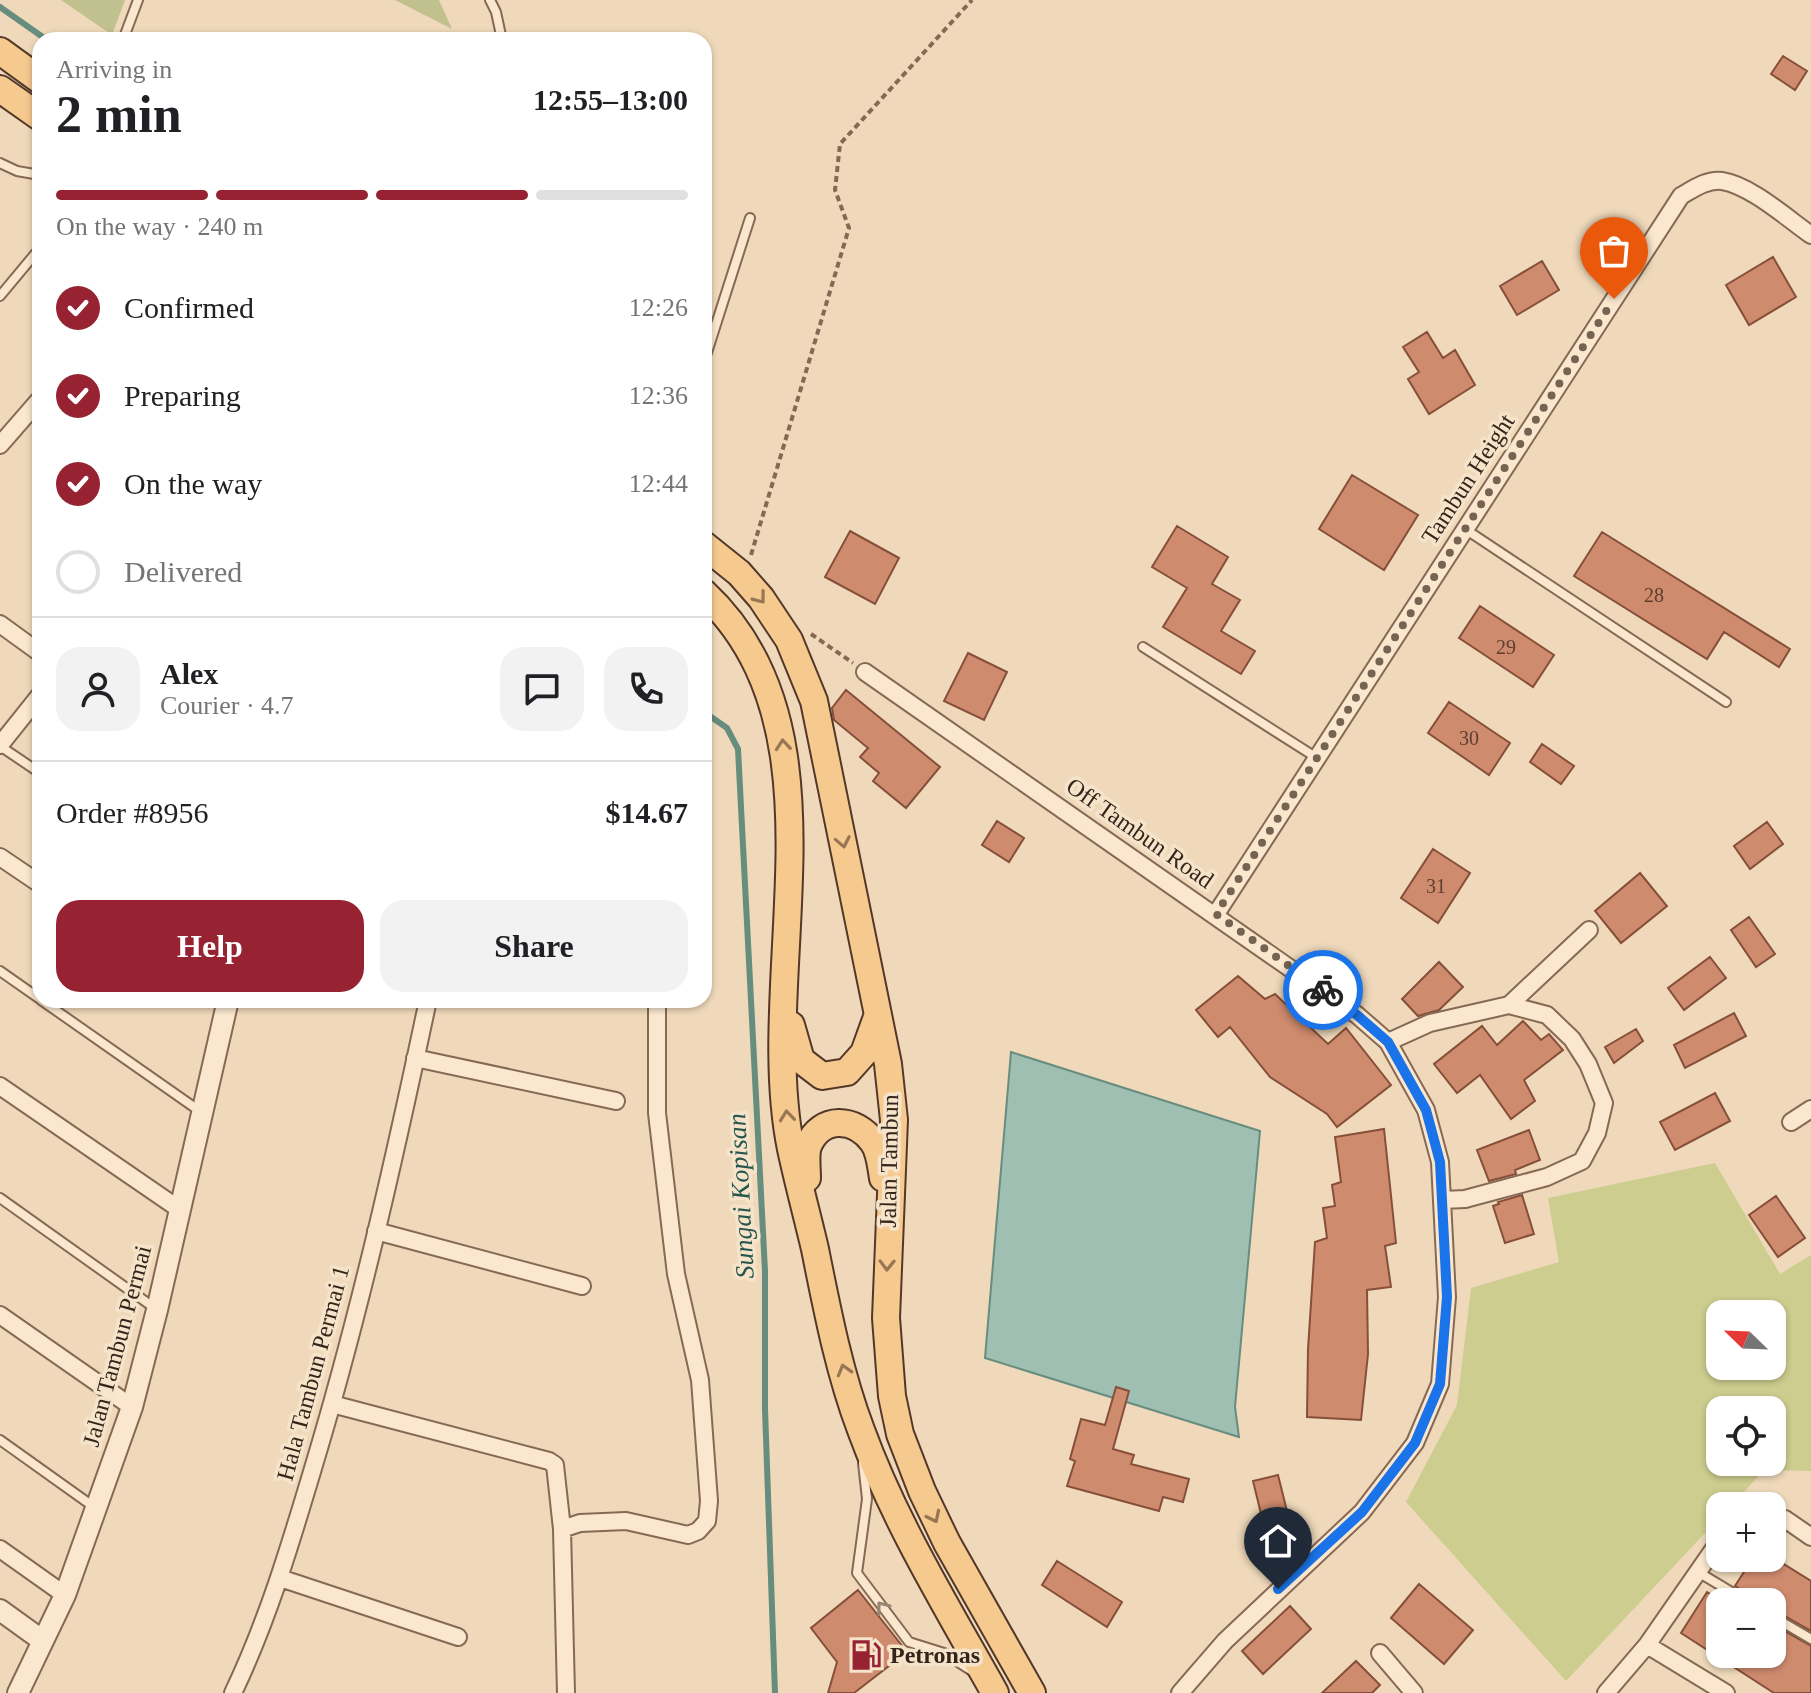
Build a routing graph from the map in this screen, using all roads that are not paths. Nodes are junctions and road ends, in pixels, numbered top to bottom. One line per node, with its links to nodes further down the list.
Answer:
1 (138, 0): 3 (lane)
2 (490, 0): 4 (lane)
3 (126, 32)
4 (500, 32)
5 (0, 51): 6 (main road)
6 (32, 74)
7 (0, 89): 8 (main road)
8 (32, 111)
9 (0, 163): 10 (lane)
10 (32, 174)
11 (750, 218): 15 (lane)
12 (1811, 235): 18 (street, Tambun Height)
13 (32, 258): 14 (lane)
14 (0, 296)
15 (712, 337)
16 (32, 414): 17 (street)
17 (0, 445)
18 (1464, 528): 25 (lane); 28 (street, Tambun Height)
19 (712, 551): 42 (main road, Jalan Tambun, one-way to 42)
20 (712, 602): 36 (main road, one-way to 20)
21 (0, 624): 22 (street)
22 (32, 647)
23 (1143, 647): 28 (lane)
24 (865, 672): 32 (street, Off Tambun Road)
25 (1726, 702)
26 (32, 705): 27 (street)
27 (0, 745): 29 (lane)
28 (1317, 758): 32 (street, Tambun Height)
29 (32, 767)
30 (0, 857): 31 (street)
31 (32, 879)
32 (1216, 914): 43 (street, Off Tambun Road)
33 (1589, 930): 37 (street)
34 (0, 971): 35 (lane)
35 (32, 994)
36 (784, 1003): 42 (main road); 54 (main road, one-way to 36)
37 (1509, 1005): 43 (street); 51 (street)
38 (52, 1008): 48 (lane)
39 (226, 1008): 48 (street, Jalan Tambun Permai)
40 (426, 1008): 44 (street, Hala Tambun Permai 1)
41 (657, 1008): 65 (street)
42 (877, 1017): 52 (main road, Jalan Tambun)
43 (1388, 1042): 51 (street, Off Tambun Road)
44 (415, 1058): 46 (street); 55 (street, Hala Tambun Permai 1)
45 (0, 1086): 53 (street)
46 (616, 1101)
47 (1811, 1109): 49 (street)
48 (202, 1113): 53 (street, Jalan Tambun Permai)
49 (1791, 1122)
50 (0, 1198): 57 (lane)
51 (1442, 1200): 85 (street, Off Tambun Road)
52 (889, 1204): 54 (main road); 84 (main road, Jalan Tambun, one-way to 84)
53 (179, 1209): 57 (street, Jalan Tambun Permai)
54 (809, 1221): 61 (main road, one-way to 54)
55 (376, 1231): 56 (street); 59 (street, Hala Tambun Permai 1)
56 (582, 1286)
57 (157, 1310): 60 (street, Jalan Tambun Permai)
58 (0, 1315): 60 (street)
59 (332, 1404): 65 (street); 70 (street, Hala Tambun Permai 1)
60 (132, 1407): 63 (street, Jalan Tambun Permai)
61 (860, 1428): 80 (main road); 80 (lane, one-way to 61)
62 (0, 1440): 63 (lane)
63 (97, 1510): 72 (street, Jalan Tambun Permai)
64 (1786, 1520): 66 (street)
65 (562, 1529): 83 (street)
66 (1811, 1537)
67 (0, 1549): 72 (street)
68 (1706, 1560): 69 (street)
69 (1698, 1572): 71 (lane); 78 (street)
70 (280, 1578): 75 (street); 82 (street, Hala Tambun Permai 1)
71 (1725, 1588)
72 (65, 1595): 77 (street, Jalan Tambun Permai)
73 (0, 1610): 77 (street)
74 (1786, 1624): 76 (lane)
75 (458, 1637)
76 (1811, 1639)
77 (43, 1641): 81 (street, Jalan Tambun Permai)
78 (1647, 1645): 87 (street); 88 (street)
79 (1380, 1653): 86 (street)
80 (992, 1687)
81 (18, 1693)
82 (233, 1693)
83 (566, 1693)
84 (1032, 1693)
85 (1180, 1693)
86 (1414, 1693)
87 (1606, 1693)
88 (1726, 1693)

